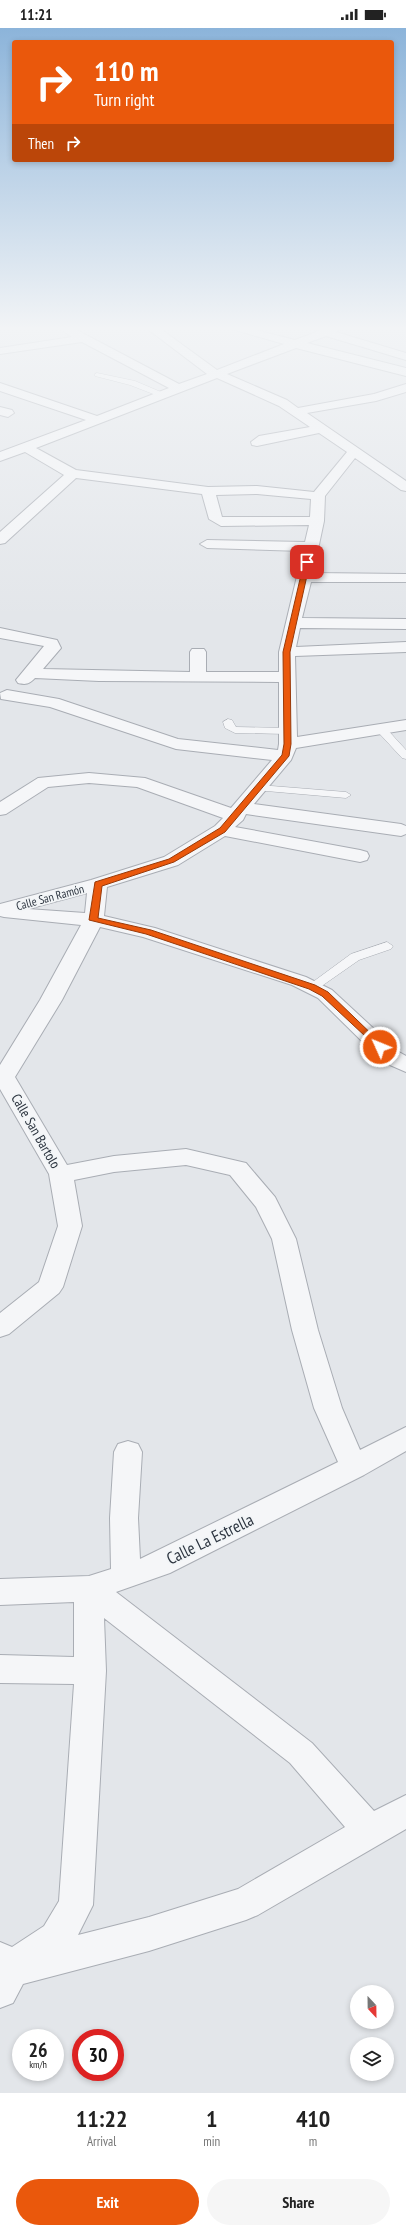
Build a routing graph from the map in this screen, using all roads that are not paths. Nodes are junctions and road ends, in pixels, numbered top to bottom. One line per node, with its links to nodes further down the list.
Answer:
1 (89, 423): 5 (street)
2 (311, 423): 3 (street)
3 (320, 429): 4 (street); 6 (street)
4 (256, 442)
5 (25, 447): 7 (street); 8 (street)
6 (353, 453): 9 (street); 11 (street)
7 (0, 457)
8 (73, 474): 10 (street); 13 (street)
9 (406, 487)
10 (208, 491): 11 (street); 12 (street)
11 (318, 496): 12 (street)
12 (317, 521): 15 (street)
13 (0, 540)
14 (207, 544): 15 (street)
15 (311, 547): 16 (street)
16 (303, 577): 17 (street); 18 (street)
17 (406, 578)
18 (293, 623): 19 (street); 23 (street)
19 (406, 624)
20 (0, 633): 24 (street)
21 (406, 648): 23 (street)
22 (198, 652): 25 (street)
23 (287, 652): 26 (street)
24 (32, 673): 25 (street); 27 (street)
25 (198, 676): 26 (street)
26 (287, 676): 31 (street)
27 (4, 697): 31 (street)
28 (228, 722): 31 (lane)
29 (406, 725): 30 (street)
30 (381, 729): 31 (street); 32 (lane)
31 (287, 744): 33 (street, Calle San Ramón)
32 (406, 756)
33 (259, 788): 34 (lane); 36 (street, Calle San Ramón)
34 (346, 795)
35 (0, 810): 36 (street)
36 (239, 812): 37 (street, Calle San Ramón); 38 (street)
37 (222, 830): 39 (street); 40 (street, Calle San Ramón)
38 (401, 830)
39 (360, 856)
40 (98, 884): 41 (street, Calle San Ramón); 42 (street)
41 (0, 911): 42 (street)
42 (94, 920): 44 (street); 46 (street)
43 (386, 946): 44 (lane)
44 (312, 987): 45 (street)
45 (406, 1065)
46 (2, 1079): 47 (street, Calle San Bartolo)
47 (61, 1174): 48 (street, Calle San Bartolo); 51 (street)
48 (0, 1327)
49 (406, 1438): 51 (street, Calle La Estrella)
50 (128, 1452): 52 (street)
51 (354, 1467): 52 (street, Calle La Estrella)
52 (126, 1576): 53 (street, Calle La Estrella)
53 (89, 1589): 54 (street, Calle La Estrella); 56 (street); 58 (street)
54 (0, 1592)
55 (0, 1669): 56 (street)
56 (90, 1671): 59 (street)
57 (406, 1811): 58 (street)
58 (370, 1831): 59 (street)
59 (4, 1973)

